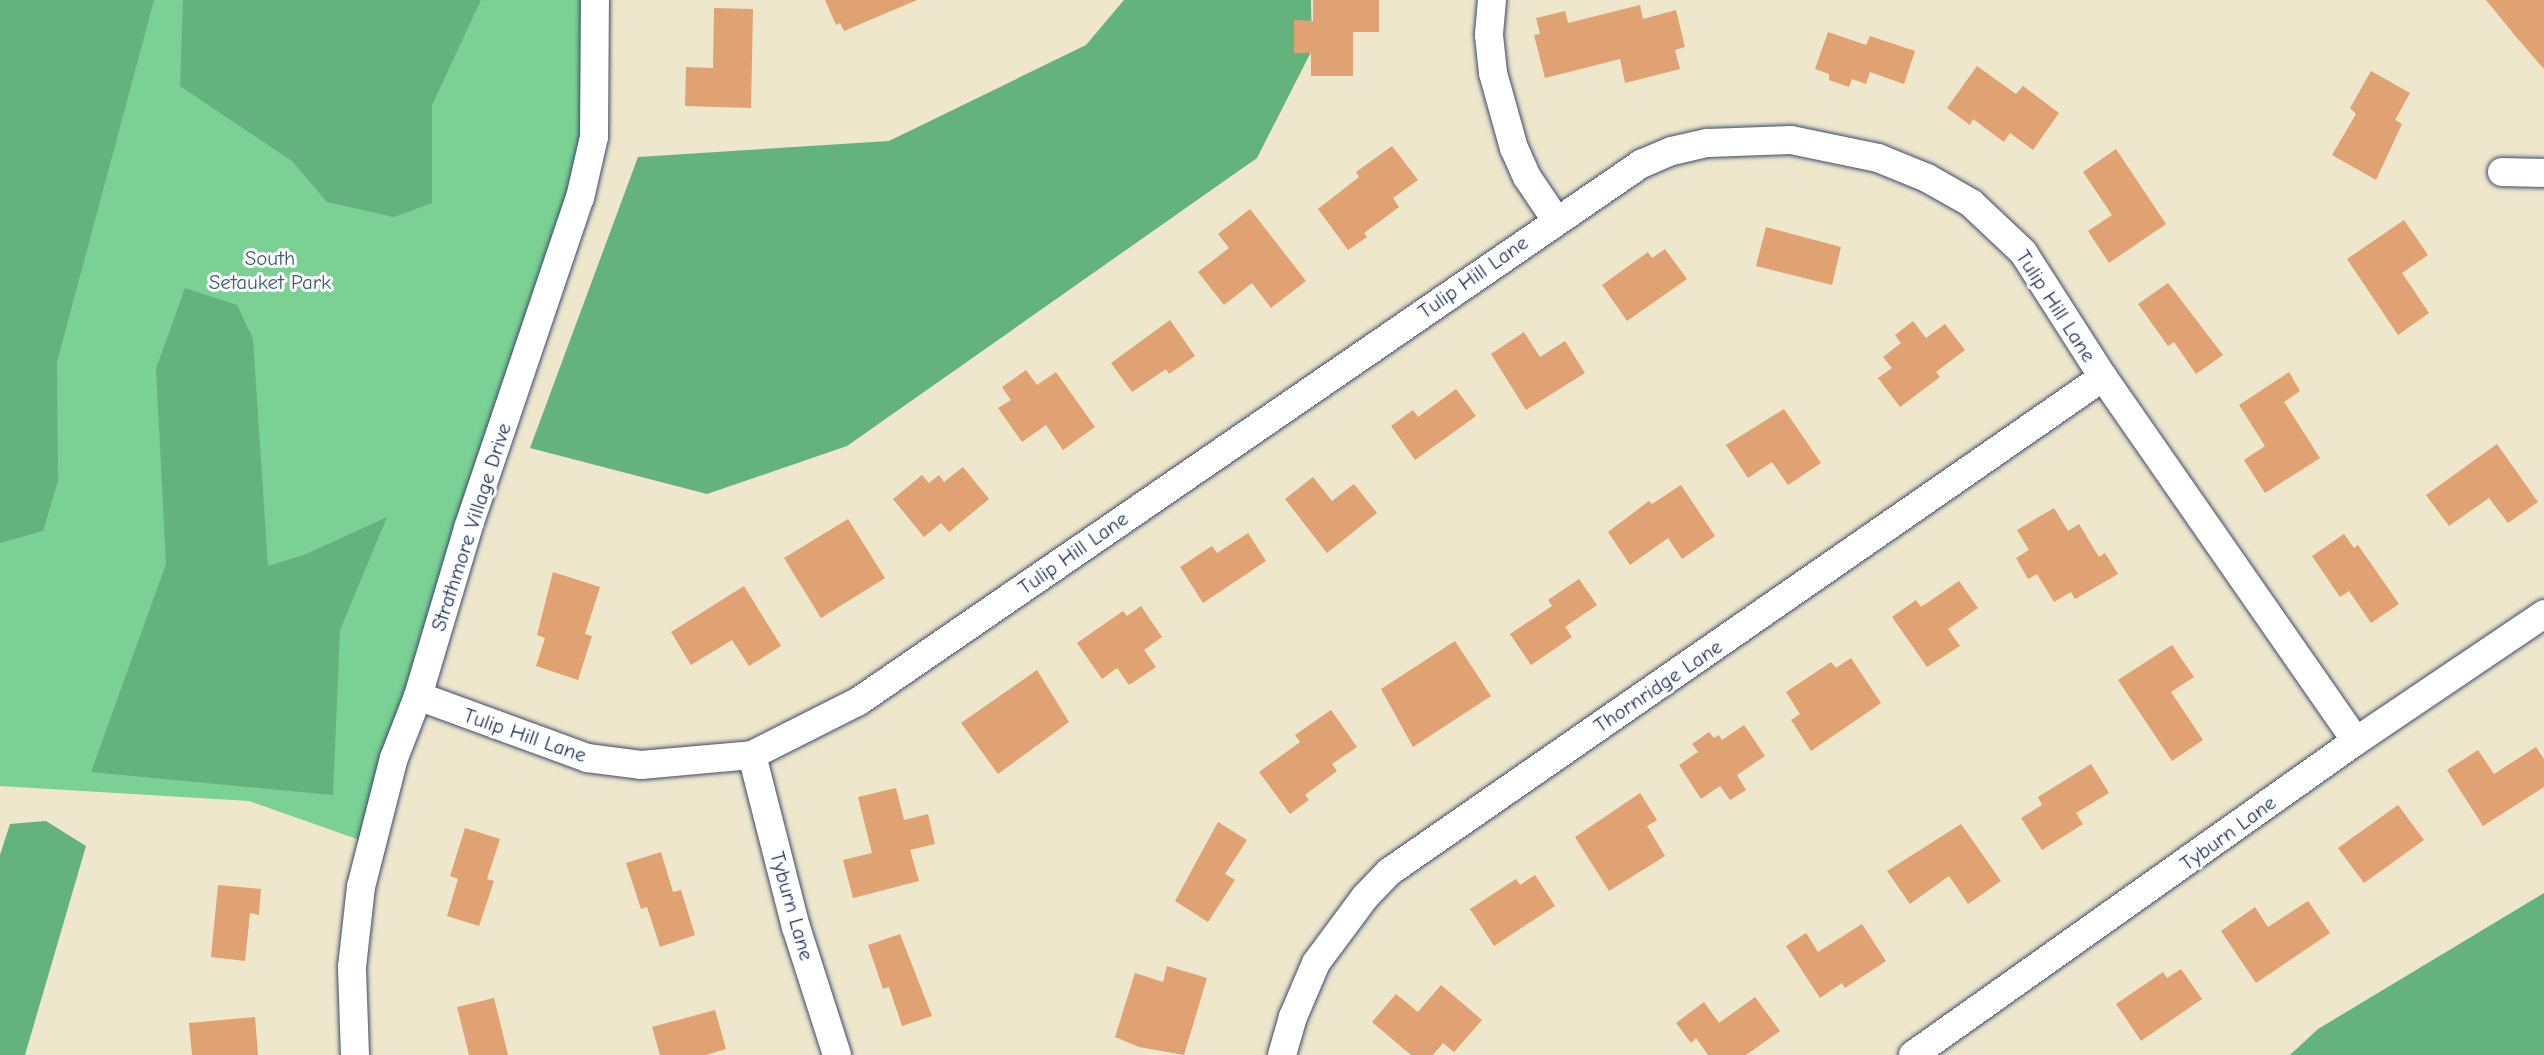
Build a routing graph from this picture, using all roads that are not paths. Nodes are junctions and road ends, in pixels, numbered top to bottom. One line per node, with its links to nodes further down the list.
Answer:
1 (595, 0): 8 (street, Strathmore Village Drive)
2 (1492, 0): 5 (street)
3 (2502, 172): 4 (street)
4 (2544, 173)
5 (1556, 220): 6 (street, Tulip Hill Lane); 10 (street, Tulip Hill Lane)
6 (2103, 377): 9 (street, Tulip Hill Lane); 13 (street, Thornridge Lane)
7 (2544, 614): 9 (street, Tyburn Lane)
8 (418, 696): 10 (street, Tulip Hill Lane); 11 (street, Strathmore Village Drive)
9 (2356, 741): 14 (street, Tyburn Lane)
10 (752, 755): 12 (street, Tyburn Lane)
11 (355, 1055)
12 (837, 1055)
13 (1282, 1055)
14 (1913, 1055)

